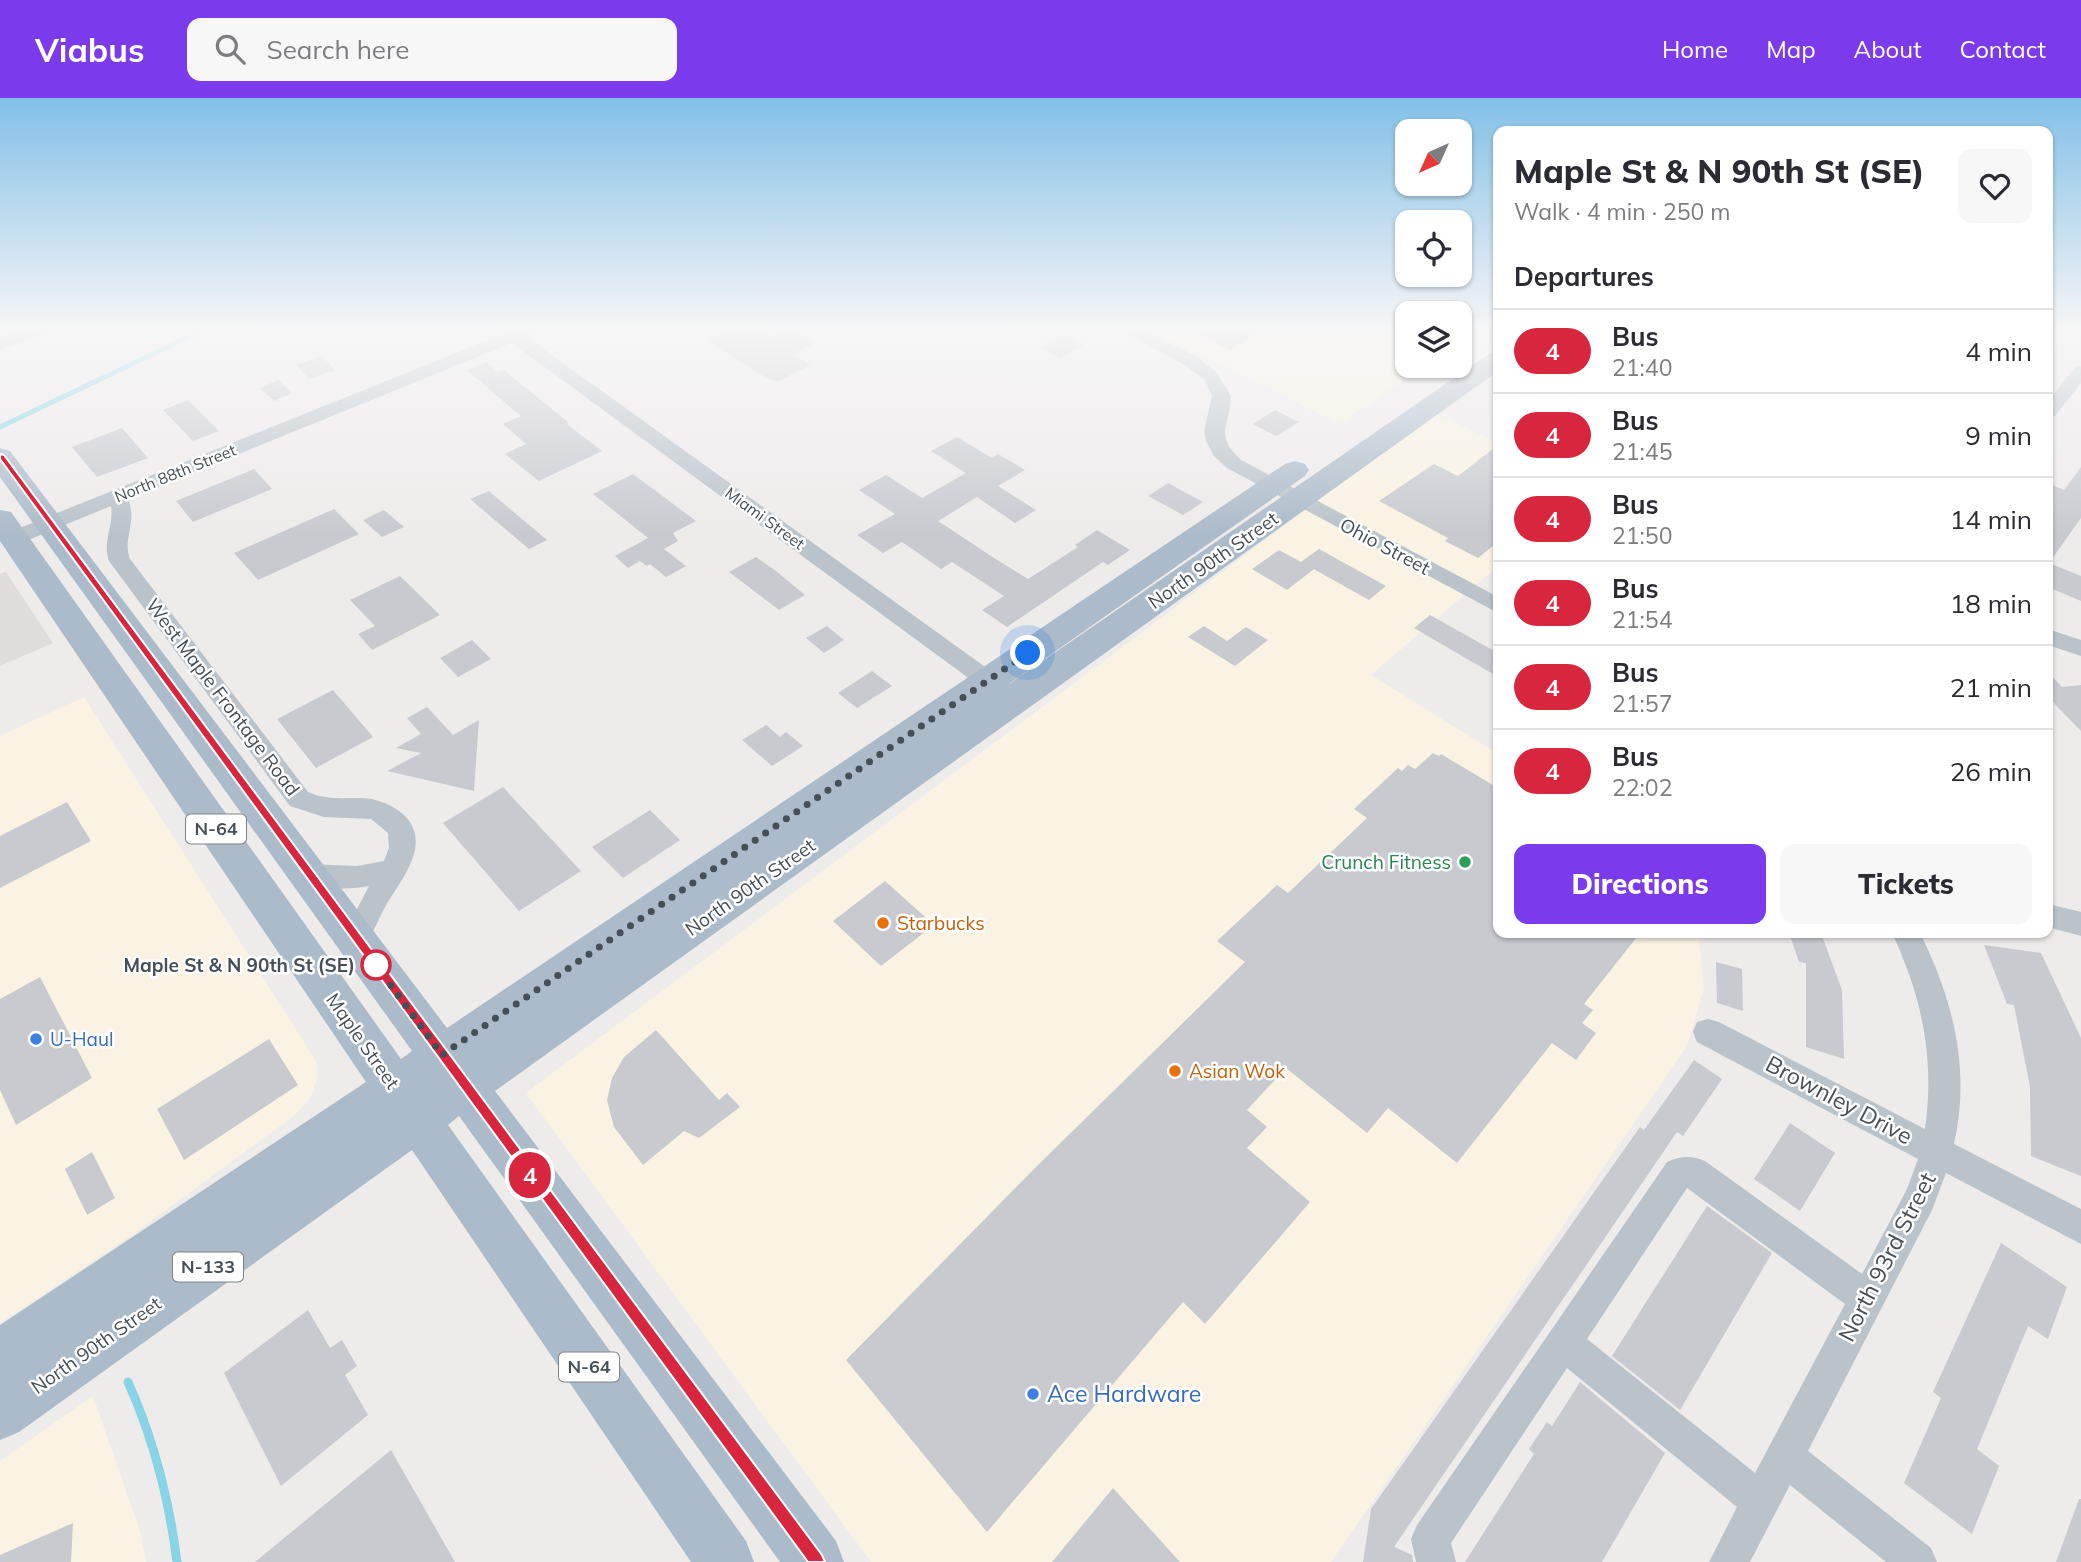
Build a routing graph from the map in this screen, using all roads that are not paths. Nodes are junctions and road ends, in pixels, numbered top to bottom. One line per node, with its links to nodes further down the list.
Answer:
1 (363, 397): 8 (street, North 88th Street)
2 (608, 397): 14 (street, Miami Street)
3 (1221, 397): 7 (street)
4 (1408, 397): 7 (main road, North 90th Street / N-133)
5 (1423, 397): 7 (main road, North 90th Street / N-133)
6 (0, 457): 9 (main road, N-64)
7 (1286, 493): 11 (street, Ohio Street); 14 (main road, North 90th Street / N-133)
8 (117, 497): 9 (street, North 88th Street); 15 (street, West Maple Frontage Road)
9 (51, 523): 10 (street, North 88th Street); 16 (main road, N-64)
10 (7, 528): 23 (main road, Maple Street / N-64)
11 (1493, 603)
12 (2053, 639): 13 (street)
13 (2081, 648)
14 (1002, 691): 22 (main road, North 90th Street / N-133)
15 (394, 870): 16 (street); 19 (street, West Maple Frontage Road)
16 (308, 875): 19 (main road, N-64)
17 (2053, 917): 18 (street)
18 (2081, 924)
19 (356, 938): 22 (main road, N-64)
20 (1908, 938): 24 (street, North 93rd Street)
21 (1708, 1032): 24 (street, Brownley Drive)
22 (454, 1071): 23 (main road, North 90th Street / N-133); 33 (main road, N-64)
23 (406, 1103): 28 (main road, North 90th Street / N-133); 29 (main road, North 90th Street / N-133); 32 (main road, Maple Street / N-64)
24 (1938, 1152): 25 (street, Brownley Drive); 26 (street, North 93rd Street)
25 (2081, 1227)
26 (1867, 1299): 27 (street); 30 (street, North 93rd Street)
27 (1564, 1343): 31 (street); 34 (street)
28 (0, 1356)
29 (0, 1413)
30 (1784, 1456): 31 (street, North 93rd Street); 36 (street)
31 (1761, 1502): 35 (street, North 93rd Street)
32 (725, 1562)
33 (815, 1562)
34 (1436, 1562)
35 (1729, 1562)
36 (1917, 1562)

